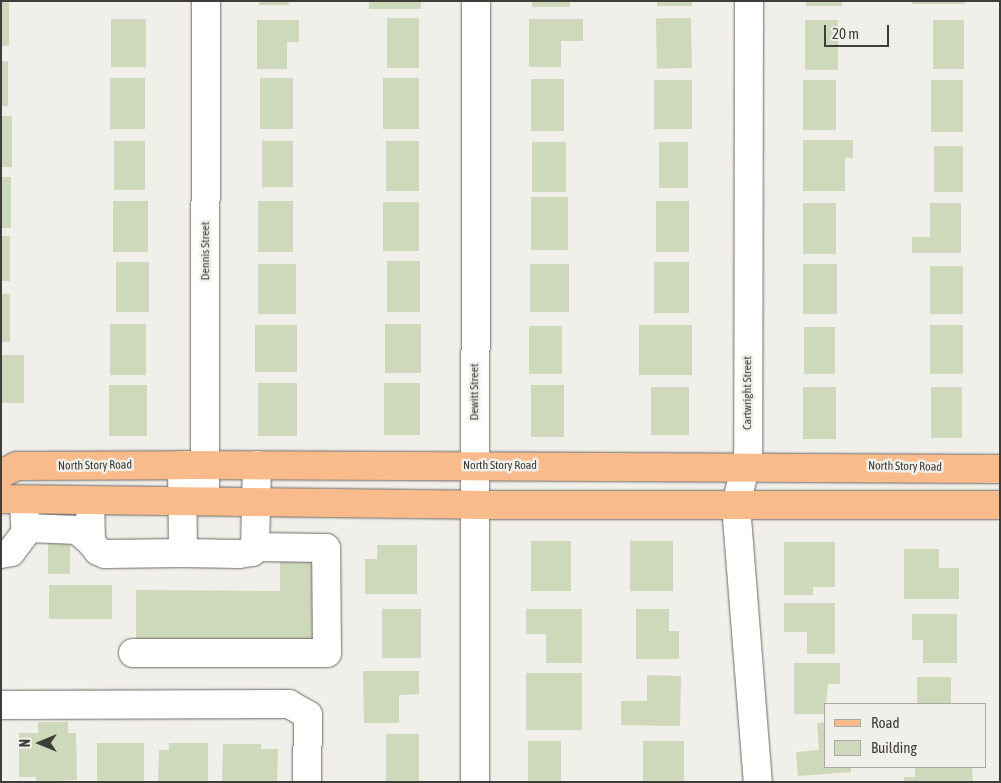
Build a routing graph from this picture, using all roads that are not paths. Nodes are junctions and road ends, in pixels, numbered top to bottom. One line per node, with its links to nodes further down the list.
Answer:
1 (206, 1): 4 (street, Dennis Street)
2 (476, 1): 6 (street, Dewitt Street)
3 (749, 1): 7 (street, Cartwright Street)
4 (194, 465): 5 (main road, North Story Road); 9 (main road, North Story Road); 11 (street, Dennis Street)
5 (257, 465): 6 (main road, North Story Road); 12 (street)
6 (475, 466): 7 (main road, North Story Road); 16 (street, Dewitt Street)
7 (747, 466): 8 (main road, North Story Road); 14 (street, Cartwright Street)
8 (1000, 468)
9 (1, 474)
10 (12, 500): 13 (main road); 17 (street)
11 (194, 500): 12 (main road); 13 (main road); 20 (street, Dennis Street)
12 (258, 500): 16 (main road); 19 (street)
13 (90, 501): 18 (street)
14 (736, 505): 15 (main road); 16 (main road); 26 (street, Cartwright Street)
15 (1000, 505)
16 (475, 506): 25 (street, Dewitt Street)
17 (29, 528): 18 (street); 21 (street)
18 (91, 542): 20 (street)
19 (255, 547): 20 (street); 22 (street)
20 (183, 553)
21 (1, 554)
22 (133, 653)
23 (1, 705): 24 (street)
24 (307, 782)
25 (474, 782)
26 (758, 782)

